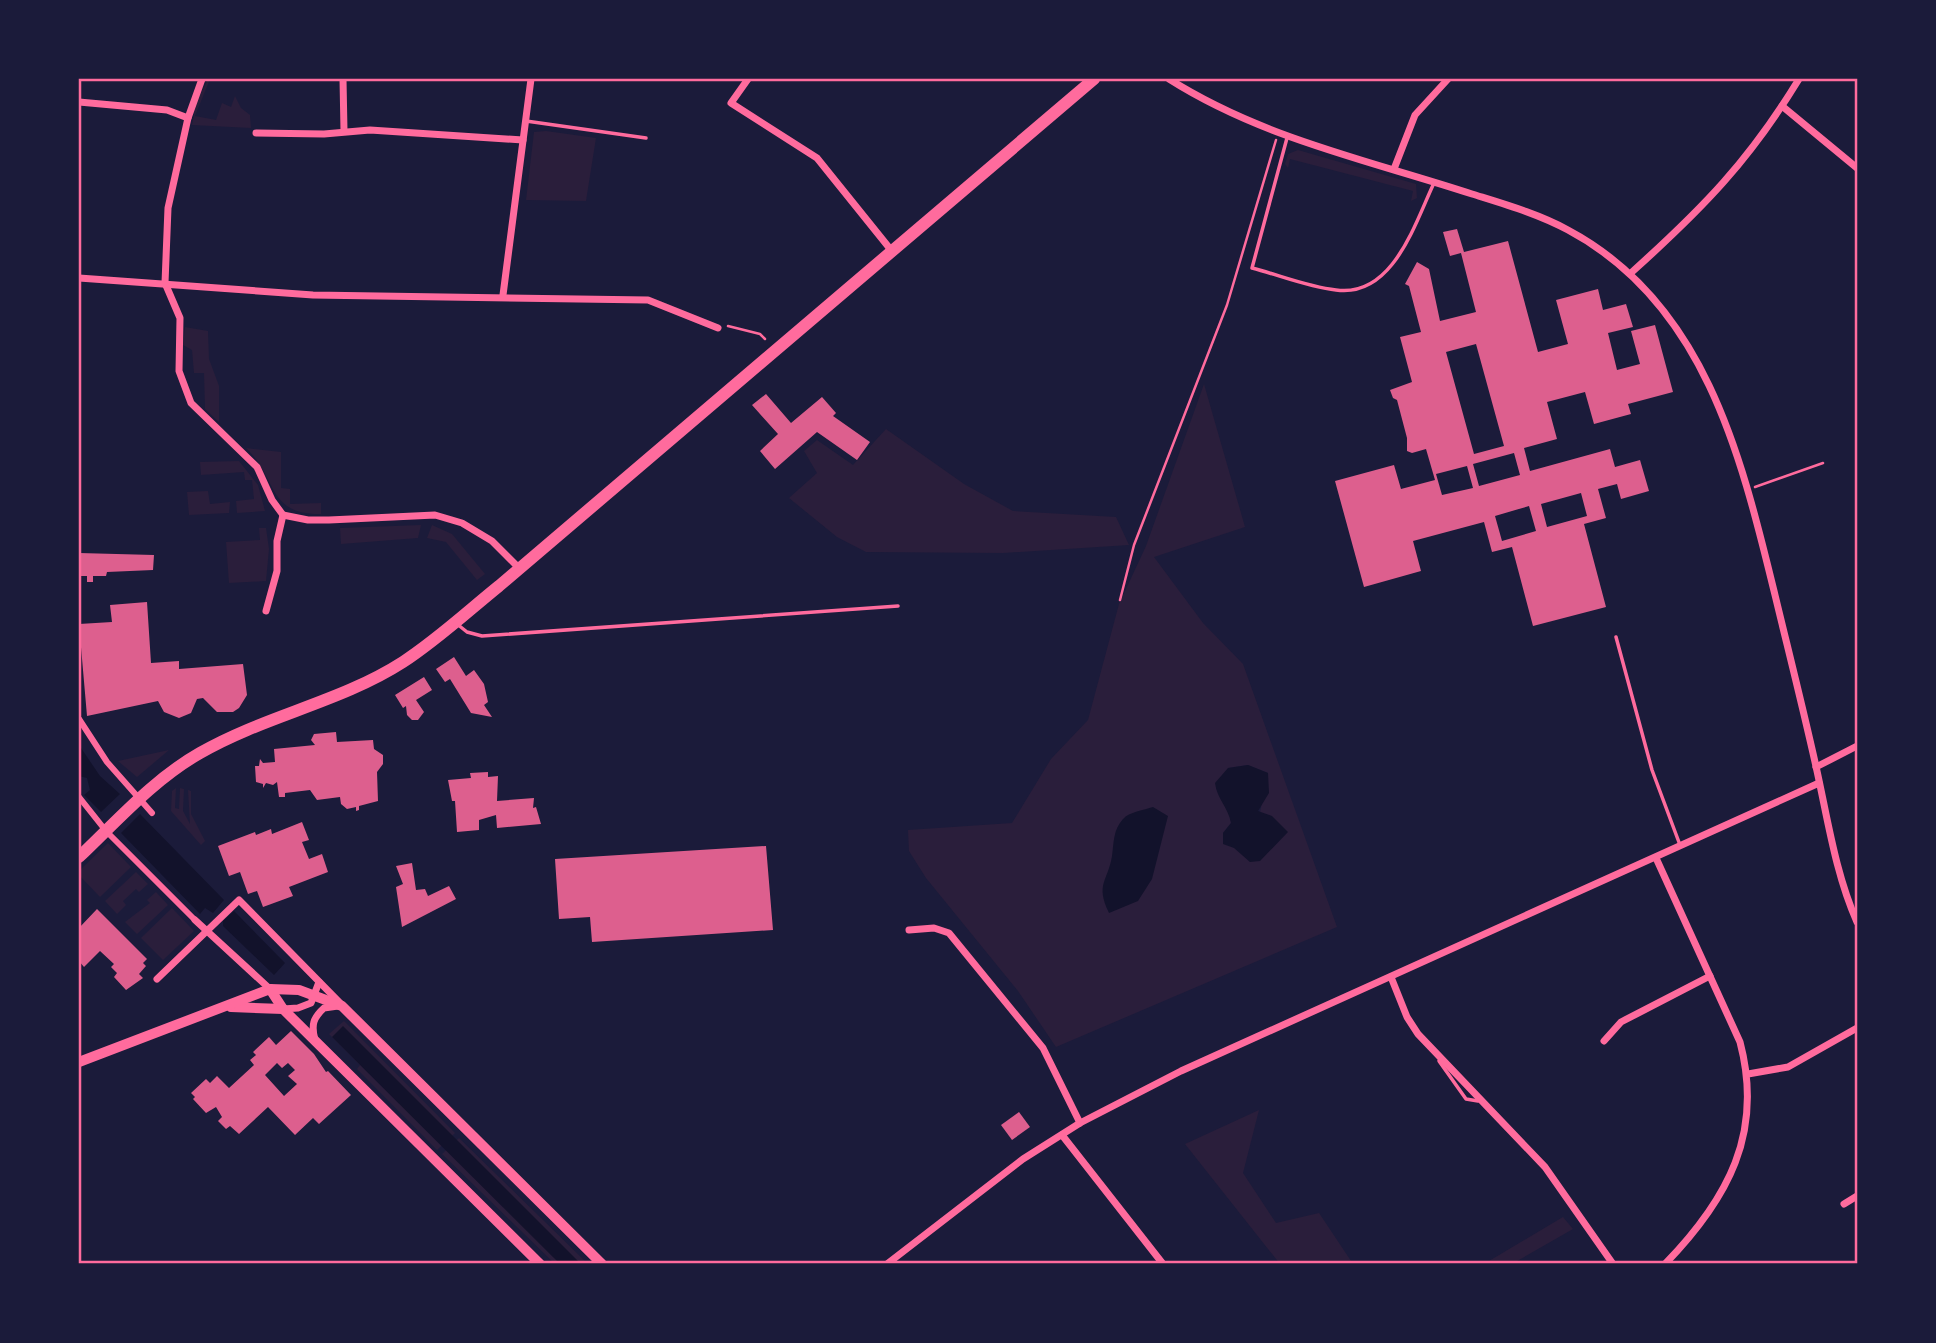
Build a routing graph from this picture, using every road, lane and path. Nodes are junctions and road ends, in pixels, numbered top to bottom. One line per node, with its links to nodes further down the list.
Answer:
1 (202, 79): 11 (street)
2 (343, 79): 13 (street)
3 (531, 79): 12 (street)
4 (748, 79): 22 (street)
5 (1094, 79): 22 (main road)
6 (1169, 79): 15 (street)
7 (1448, 79): 20 (street)
8 (1799, 79): 10 (street)
9 (79, 102): 11 (street)
10 (1783, 106): 19 (street); 23 (street)
11 (188, 118): 25 (street)
12 (526, 121): 16 (lane); 18 (street)
13 (344, 131): 14 (street); 18 (street)
14 (256, 133)
15 (1278, 134): 17 (street); 33 (path)
16 (646, 138)
17 (1287, 138): 20 (street); 21 (lane)
18 (523, 140): 26 (street)
19 (1857, 168)
20 (1394, 169): 21 (street)
21 (1435, 182): 23 (street)
22 (891, 250): 32 (main road)
23 (1632, 272): 30 (street)
24 (79, 278): 25 (street)
25 (165, 283): 26 (street); 31 (street)
26 (503, 295): 27 (street)
27 (718, 328): 28 (path)
28 (765, 339)
29 (1823, 463): 30 (path)
30 (1749, 489): 40 (street)
31 (283, 514): 32 (street); 35 (street)
32 (519, 568): 36 (main road)
33 (1120, 600)
34 (898, 606): 36 (lane)
35 (266, 611)
36 (454, 623): 43 (main road)
37 (1616, 637): 46 (lane)
38 (79, 719): 43 (street)
39 (1857, 746): 40 (street)
40 (1816, 767): 41 (street)
41 (1819, 783): 46 (street); 50 (street)
42 (79, 797): 45 (street)
43 (139, 800): 44 (street); 45 (main road)
44 (152, 813)
45 (106, 831): 47 (main road); 49 (street)
46 (1681, 847): 48 (street)
47 (79, 857)
48 (1656, 858): 53 (street); 54 (street)
49 (195, 920): 51 (street)
50 (1857, 922)
51 (208, 930): 55 (street); 56 (street); 57 (street)
52 (909, 930): 67 (street)
53 (1710, 975): 64 (street); 66 (street)
54 (1391, 977): 67 (street); 75 (street)
55 (157, 979)
56 (319, 982): 58 (street); 59 (street)
57 (270, 989): 58 (street); 60 (street); 61 (street)
58 (316, 996): 59 (street); 61 (street)
59 (342, 1006): 63 (street); 72 (street)
60 (227, 1007): 61 (street); 65 (street)
61 (283, 1009): 63 (street)
62 (1857, 1028): 66 (street)
63 (315, 1041): 71 (street)
64 (1604, 1041)
65 (79, 1062)
66 (1748, 1074): 76 (street)
67 (1080, 1124): 68 (street)
68 (1062, 1135): 73 (street); 74 (street)
69 (1857, 1196): 70 (street)
70 (1844, 1203)
71 (540, 1264)
72 (602, 1264)
73 (887, 1264)
74 (1163, 1264)
75 (1613, 1264)
76 (1665, 1264)

